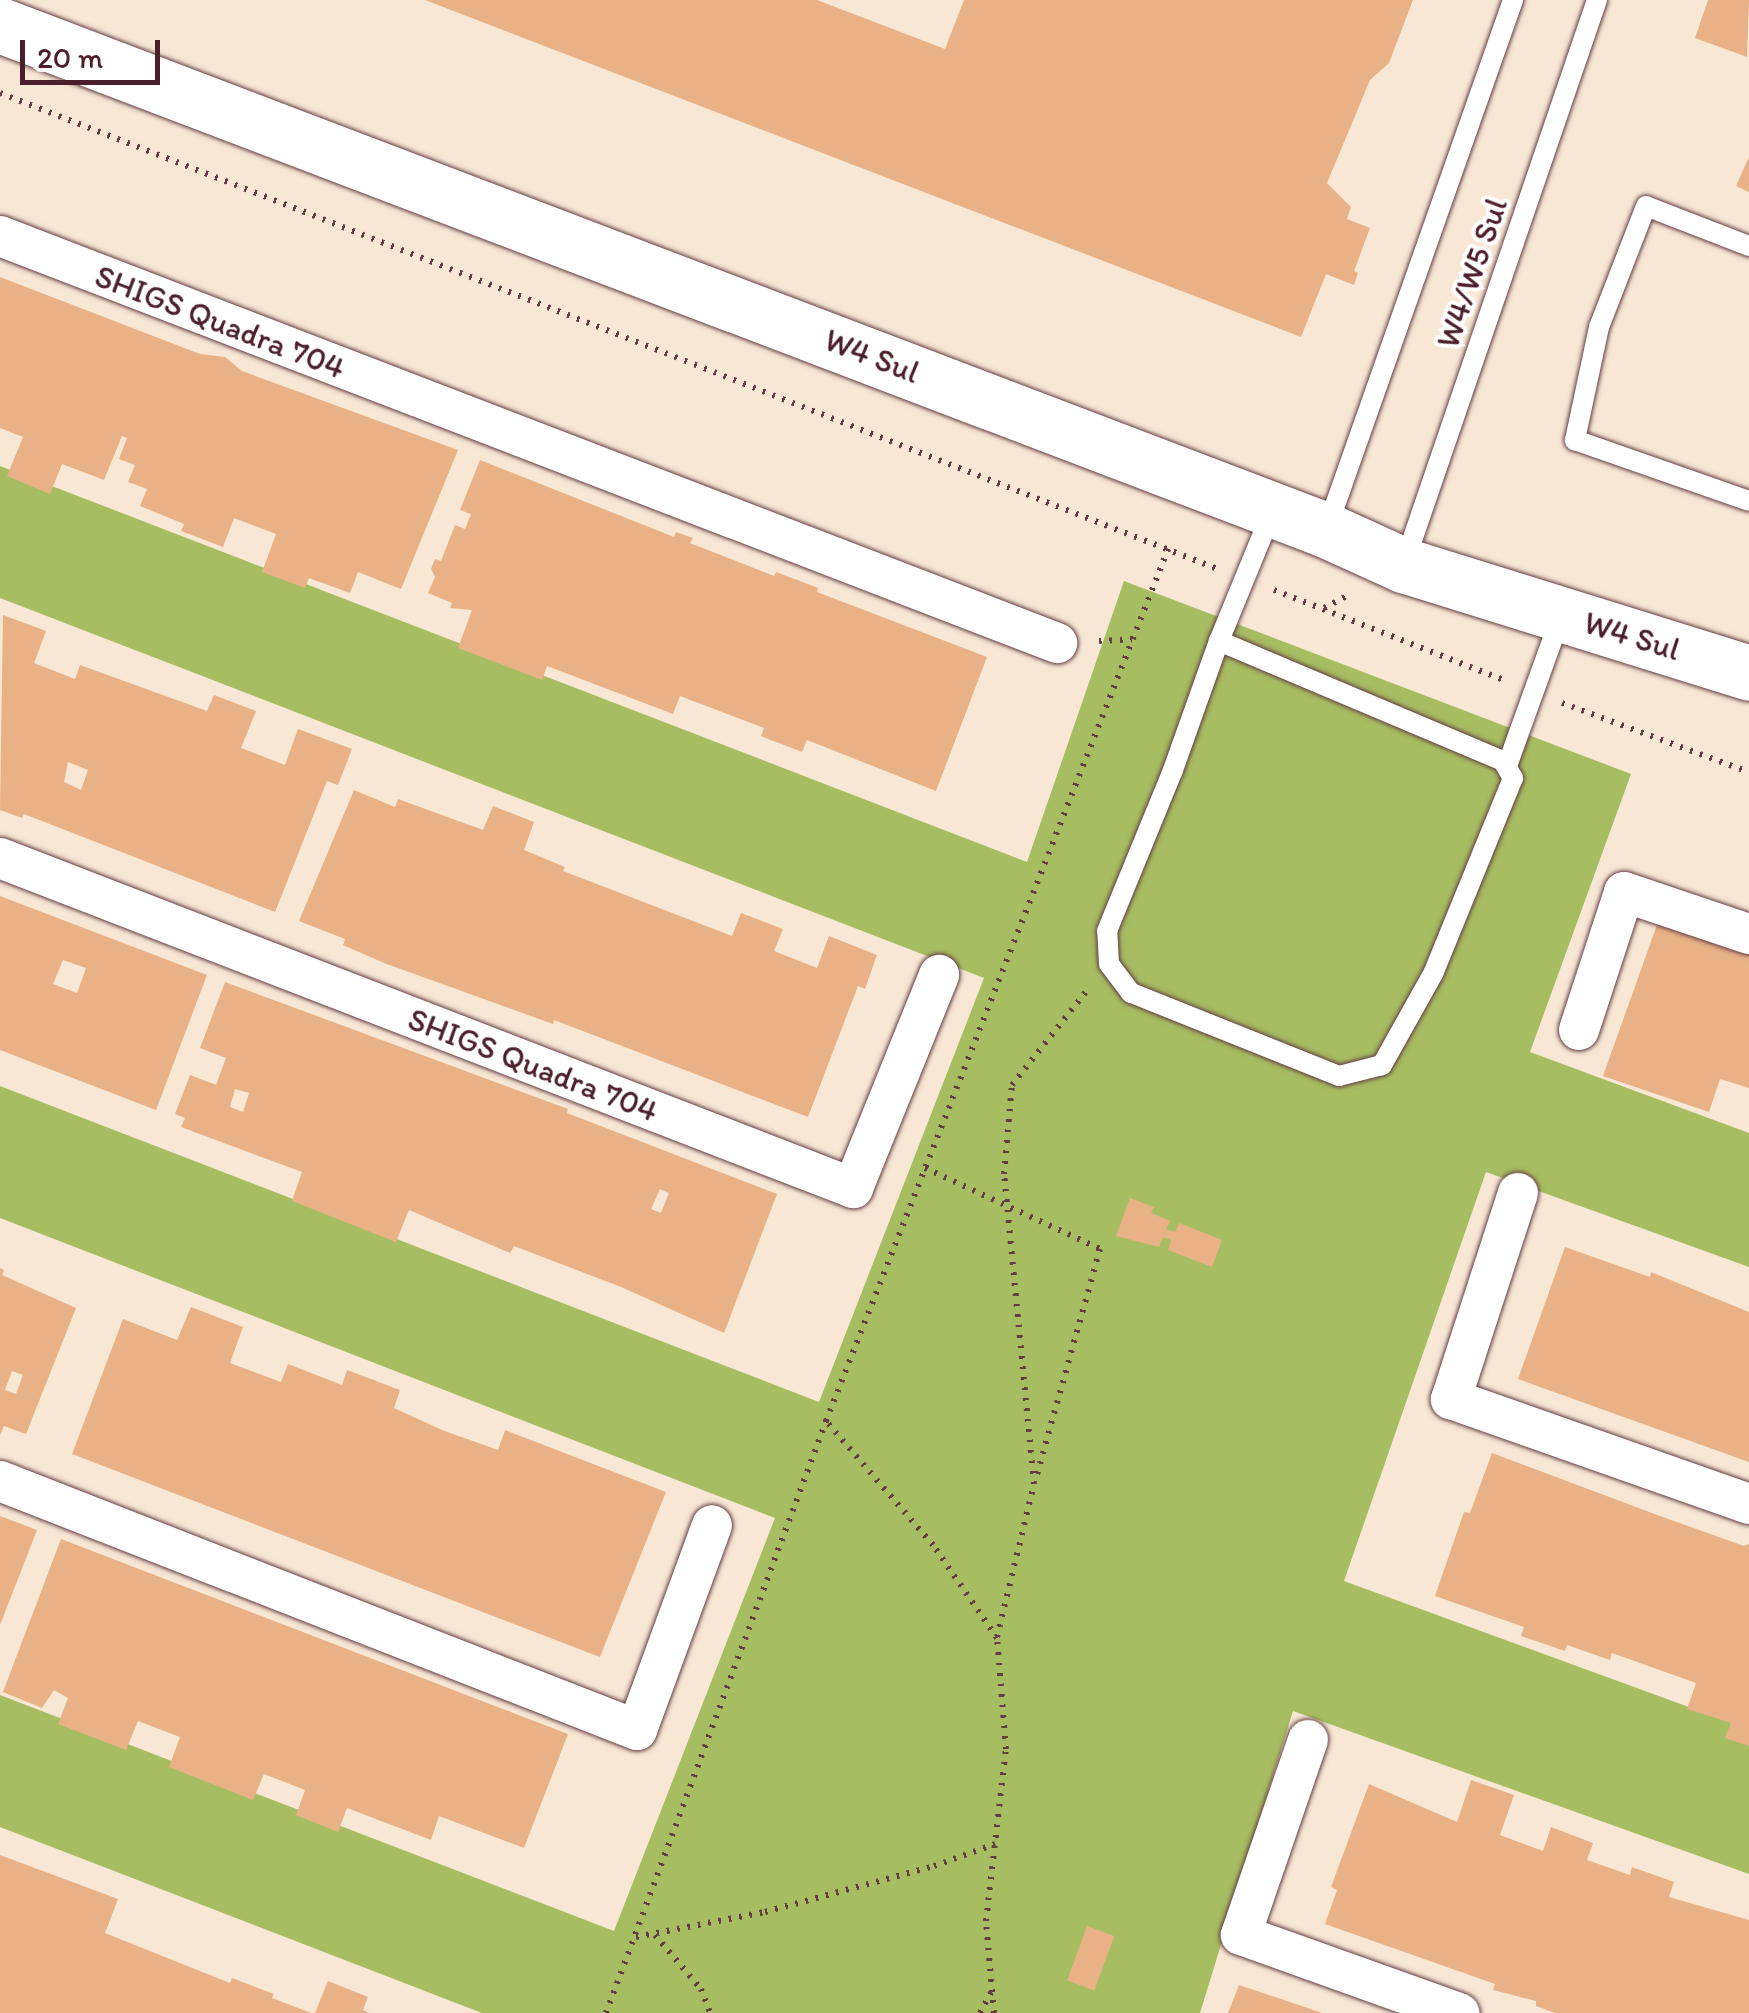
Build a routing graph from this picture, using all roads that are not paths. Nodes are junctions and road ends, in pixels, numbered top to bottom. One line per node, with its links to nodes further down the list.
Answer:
1 (1513, 0): 8 (lane, W4/W5 Sul)
2 (1597, 0): 9 (lane, W4/W5 Sul)
3 (0, 25): 7 (main road, W4 Sul)
4 (0, 236): 12 (street, SHIGS Quadra 704)
5 (1749, 246): 6 (lane)
6 (1749, 501)
7 (1272, 510): 8 (main road, W4 Sul); 11 (lane)
8 (1326, 530): 9 (main road, W4 Sul)
9 (1403, 566): 10 (main road, W4 Sul)
10 (1561, 614): 13 (main road, W4 Sul); 14 (lane)
11 (1218, 641): 14 (lane); 14 (lane)
12 (1057, 644)
13 (1749, 673)
14 (1507, 766)
15 (0, 858): 17 (street, SHIGS Quadra 704)
16 (1749, 934): 18 (street)
17 (938, 975)
18 (1579, 1030)
19 (1518, 1193): 21 (street)
20 (0, 1480): 22 (street)
21 (1749, 1504)
22 (712, 1524)
23 (1308, 1740): 24 (street)
24 (1458, 2013)

